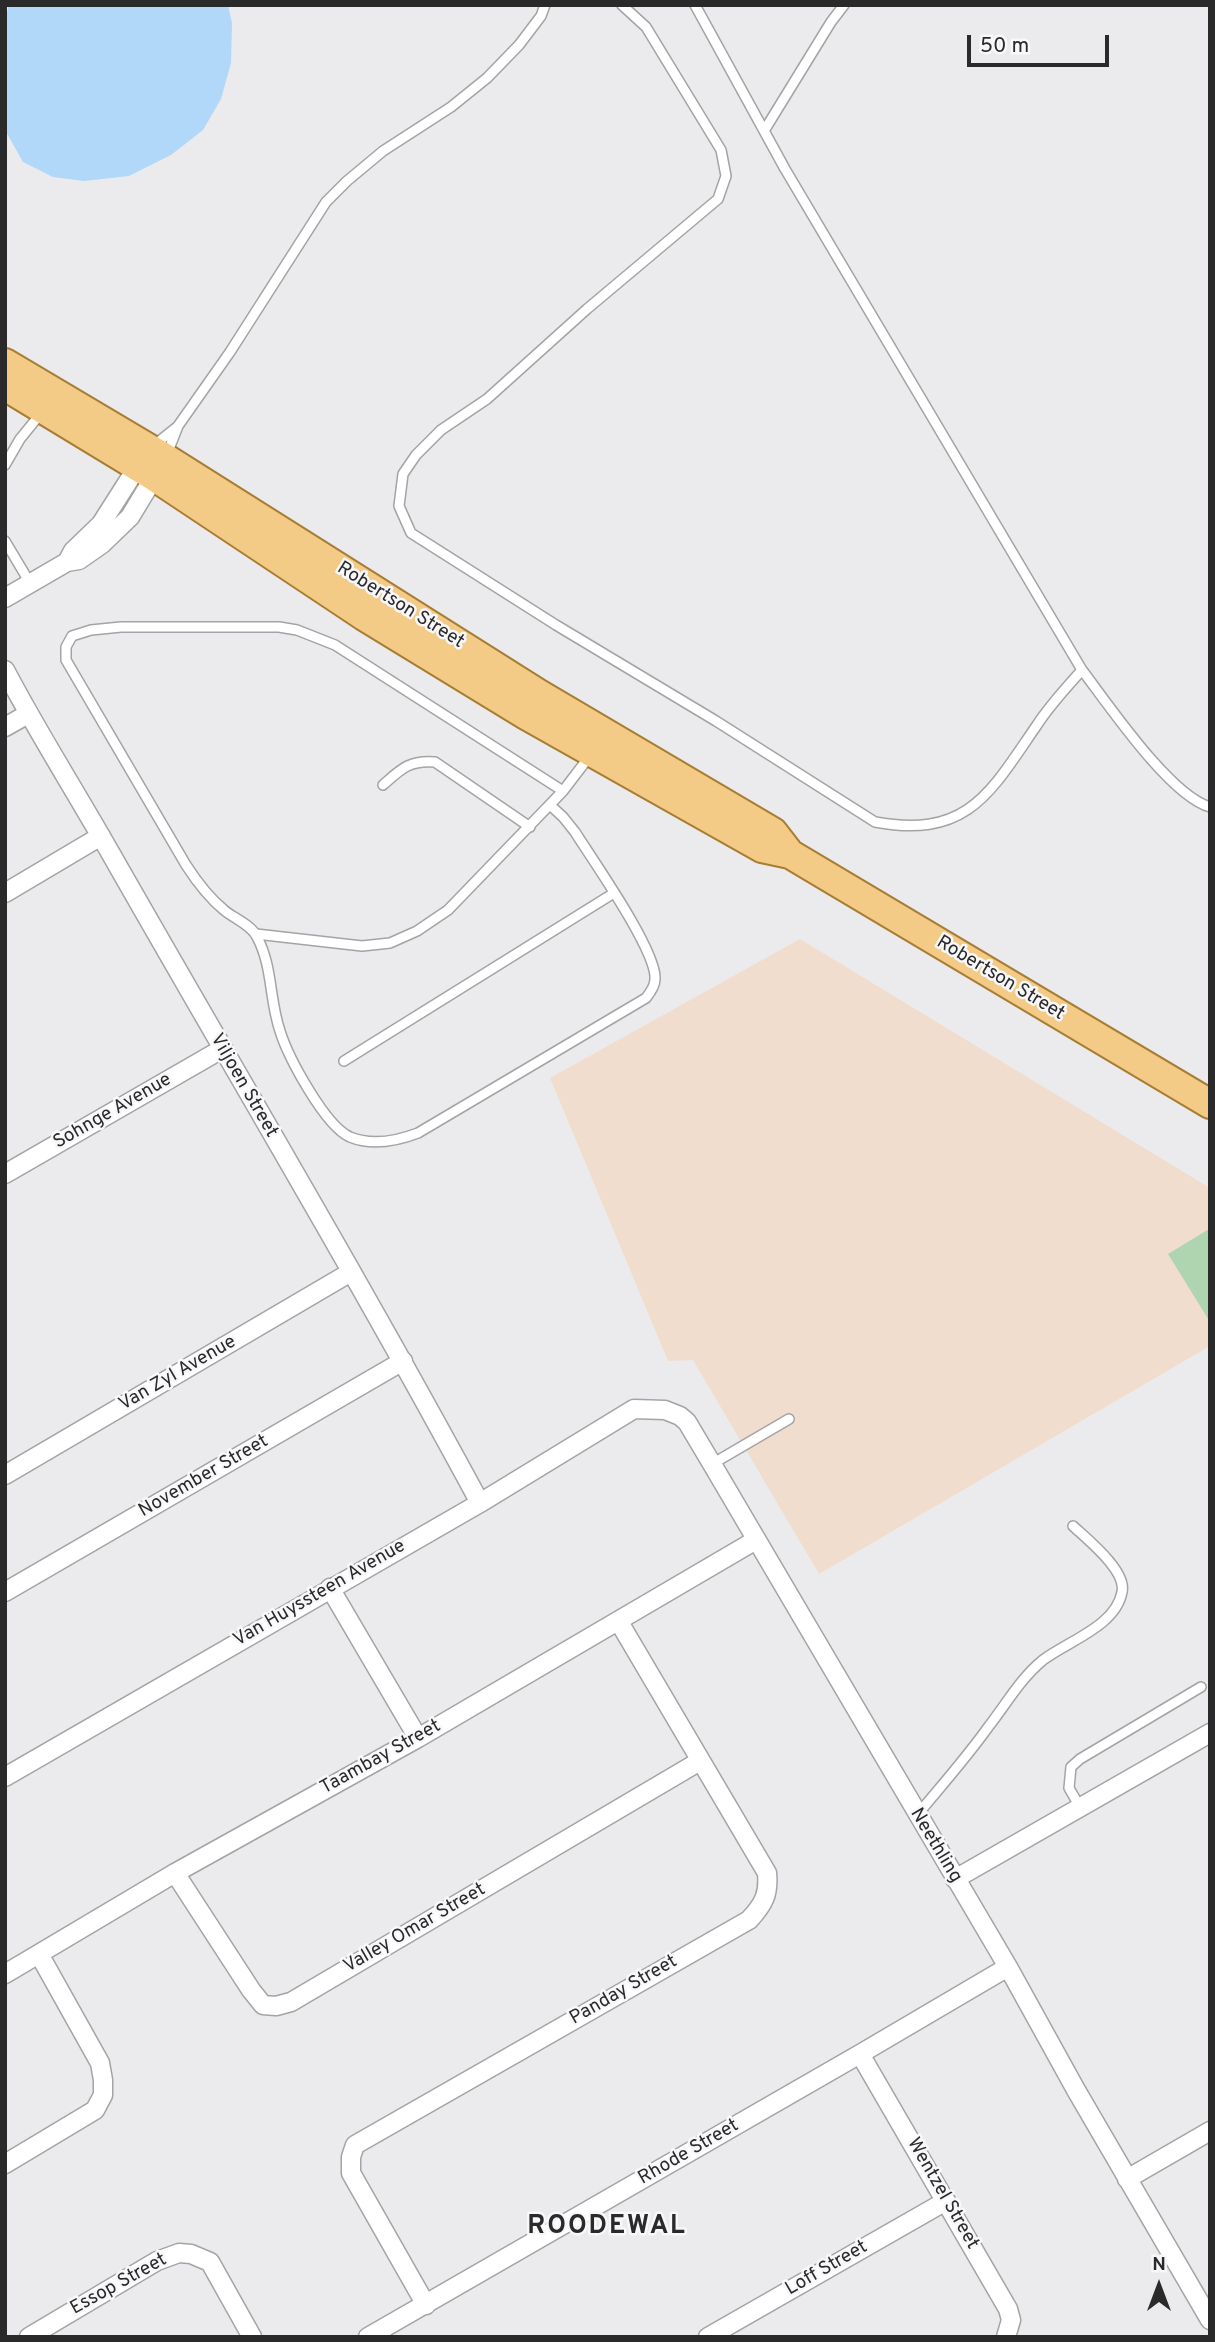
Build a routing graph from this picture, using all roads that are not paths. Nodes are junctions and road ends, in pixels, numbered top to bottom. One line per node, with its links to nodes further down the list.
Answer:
1 (545, 5): 9 (lane)
2 (622, 5): 16 (lane)
3 (695, 5): 5 (lane)
4 (844, 5): 5 (lane)
5 (764, 131): 16 (lane)
6 (5, 363): 10 (main road, Robertson Street)
7 (5, 386): 8 (main road, Robertson Street)
8 (44, 410): 10 (main road, Robertson Street); 11 (lane)
9 (178, 426): 10 (lane); 10 (lane)
10 (152, 463): 13 (street); 19 (main road, Robertson Street)
11 (5, 466)
12 (5, 541): 13 (lane)
13 (30, 583): 14 (street)
14 (5, 597)
15 (5, 670): 17 (street, Viljoen Street)
16 (1082, 670): 23 (lane)
17 (28, 714): 18 (street); 25 (street, Viljoen Street)
18 (5, 727)
19 (599, 742): 21 (lane); 31 (main road, Robertson Street)
20 (383, 785): 24 (lane)
21 (564, 791): 22 (lane); 28 (lane)
22 (550, 806): 24 (lane); 27 (lane)
23 (1210, 807)
24 (530, 827): 28 (lane)
25 (101, 836): 26 (street); 29 (street, Viljoen Street)
26 (5, 893)
27 (614, 893): 28 (lane); 30 (lane)
28 (256, 934)
29 (222, 1049): 32 (street, Sohnge Avenue); 33 (street, Viljoen Street)
30 (344, 1061)
31 (1210, 1104)
32 (5, 1174)
33 (351, 1272): 34 (street, Viljoen Street); 38 (street, Van Zyl Avenue)
34 (403, 1361): 39 (street, Viljoen Street); 43 (street, November Street)
35 (634, 1409): 37 (street, Neethling); 39 (street, Van Huyssteen Avenue)
36 (789, 1419): 37 (lane)
37 (712, 1464): 41 (street, Neethling)
38 (5, 1475)
39 (480, 1503): 42 (street, Van Huyssteen Avenue)
40 (1073, 1526): 51 (lane)
41 (756, 1541): 44 (street, Taambay Street); 51 (street, Neethling)
42 (330, 1588): 46 (street); 49 (street, Van Huyssteen Avenue)
43 (5, 1592)
44 (620, 1622): 46 (street, Taambay Street); 48 (street, Panday Street)
45 (1201, 1687): 50 (lane)
46 (418, 1738): 52 (street, Taambay Street)
47 (1208, 1738): 50 (street)
48 (700, 1762): 52 (street, Valley Omar Street); 62 (street, Panday Street)
49 (5, 1777)
50 (1080, 1807): 53 (street)
51 (917, 1815): 53 (street, Neethling)
52 (175, 1873): 54 (street, Taambay Street)
53 (955, 1879): 55 (street, Neethling)
54 (39, 1954): 56 (street, Taambay Street); 59 (street)
55 (1008, 1967): 57 (street, Rhode Street); 60 (street, Neethling)
56 (5, 1974)
57 (860, 2054): 61 (street, Wentzel Street); 62 (street, Rhode Street)
58 (1210, 2131): 60 (street)
59 (5, 2164)
60 (1128, 2179): 63 (street, Neethling)
61 (946, 2201): 67 (street, Loff Street); 68 (street, Wentzel Street)
62 (426, 2305): 66 (street, Rhode Street)
63 (1210, 2320)
64 (29, 2337): 65 (street, Essop Street)
65 (253, 2337)
66 (368, 2337)
67 (708, 2337)
68 (1006, 2337)

